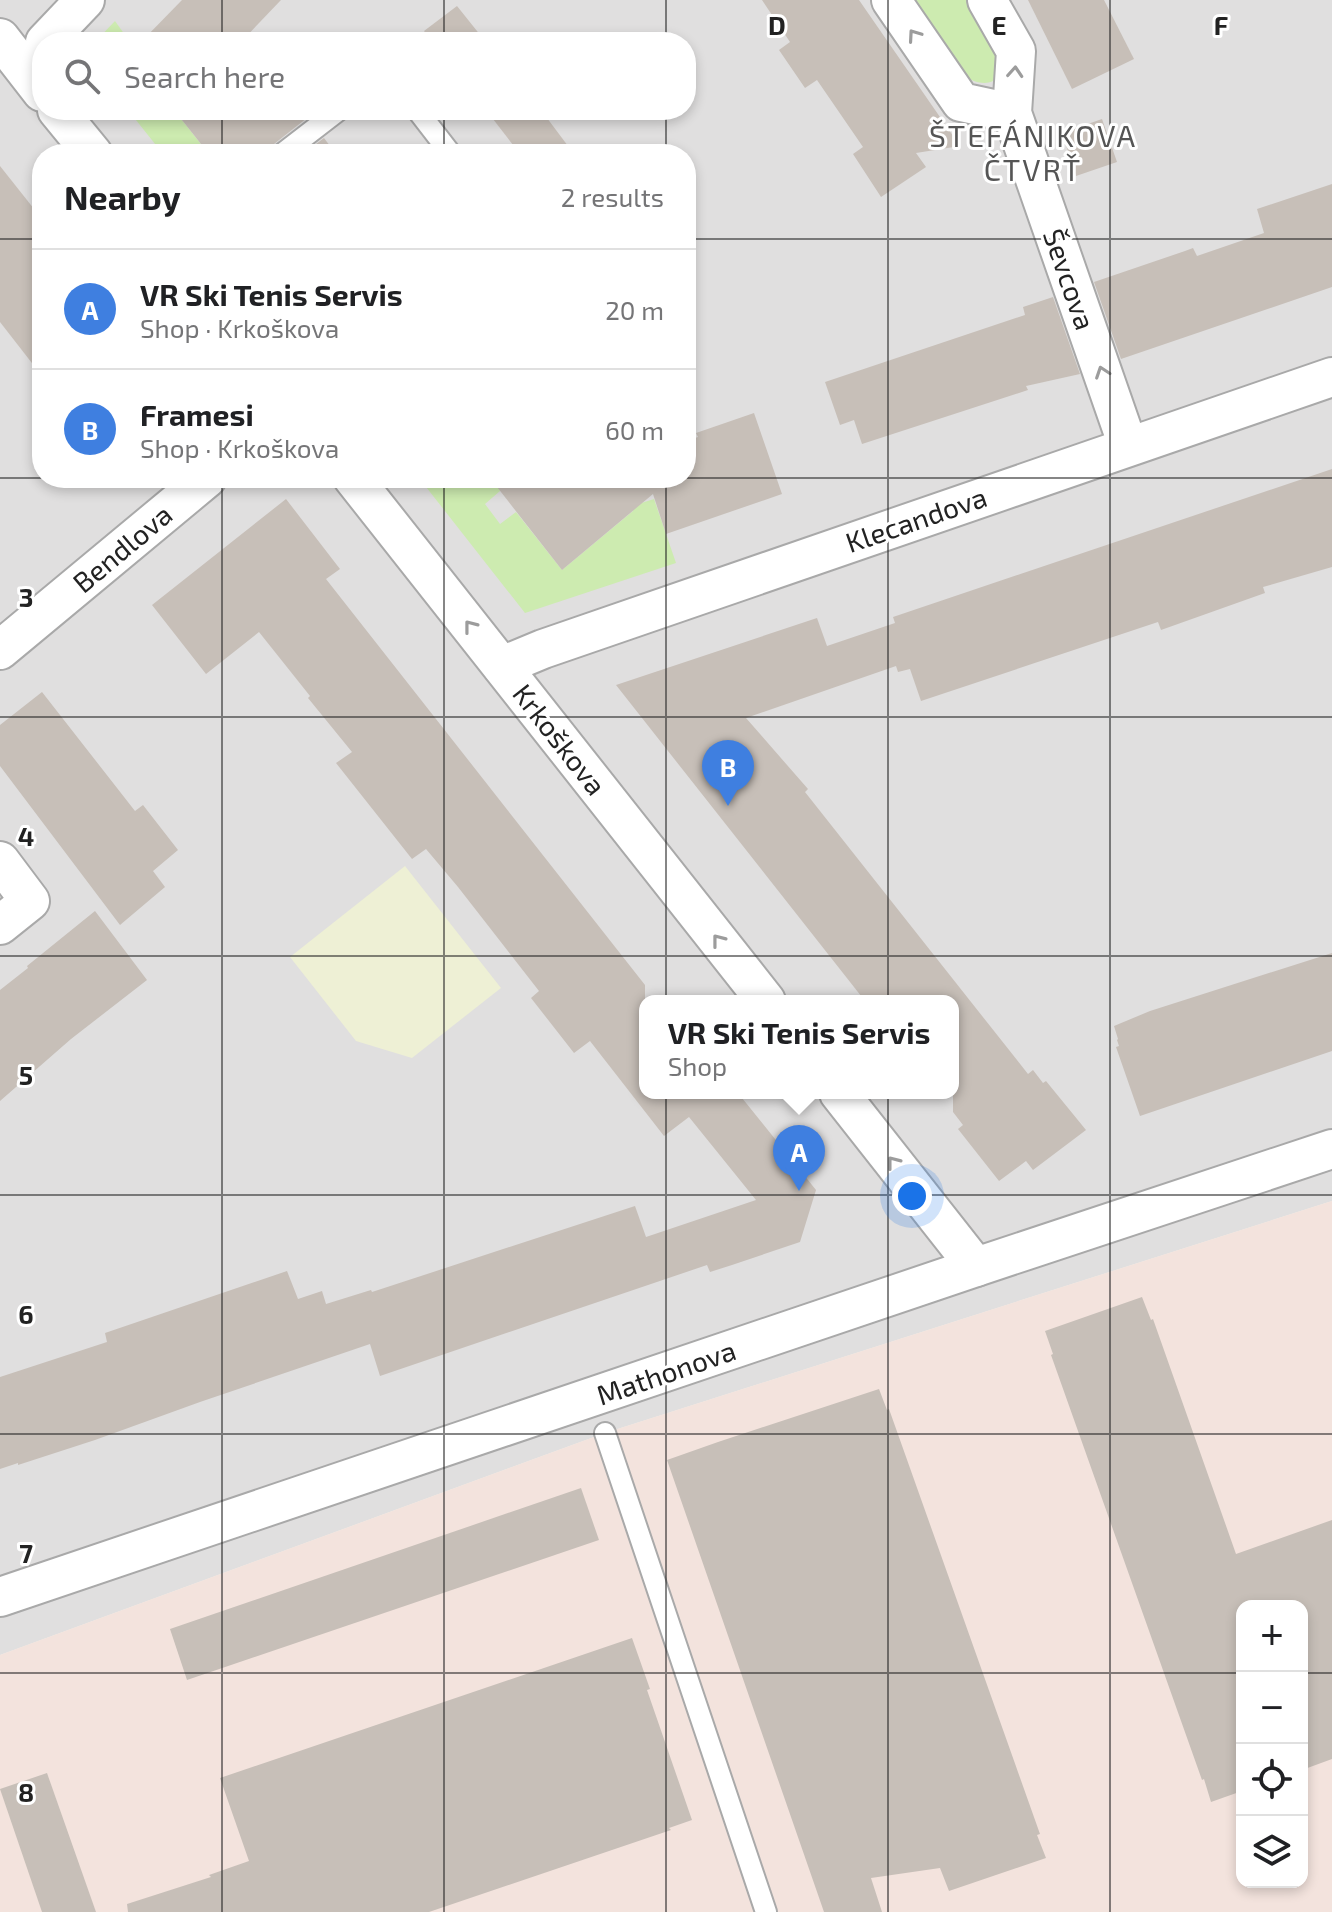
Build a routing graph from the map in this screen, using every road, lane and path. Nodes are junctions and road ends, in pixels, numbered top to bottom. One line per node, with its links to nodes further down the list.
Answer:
1 (85, 0): 4 (street)
2 (891, 0): 5 (street, one-way to 2)
3 (987, 0): 5 (street, Ševcova, one-way to 3)
4 (54, 32)
5 (1012, 113): 13 (street, Ševcova, one-way to 5)
6 (65, 120): 9 (street)
7 (326, 120): 10 (lane)
8 (425, 120): 11 (lane)
9 (85, 144)
10 (295, 144)
11 (443, 144)
12 (1332, 377): 13 (street, Klecandova)
13 (1128, 446): 17 (street, Klecandova)
14 (195, 488): 16 (street, Bendlova)
15 (368, 488): 17 (street, Krkoškova, one-way to 15)
16 (0, 650)
17 (502, 666): 20 (street, Krkoškova, one-way to 17)
18 (0, 861): 19 (street)
19 (0, 925)
20 (761, 995)
21 (844, 1099): 23 (street, one-way to 21)
22 (1332, 1149): 23 (street, Mathonova)
23 (976, 1267): 25 (street, Mathonova)
24 (605, 1433): 26 (lane)
25 (0, 1597)
26 (766, 1912)

